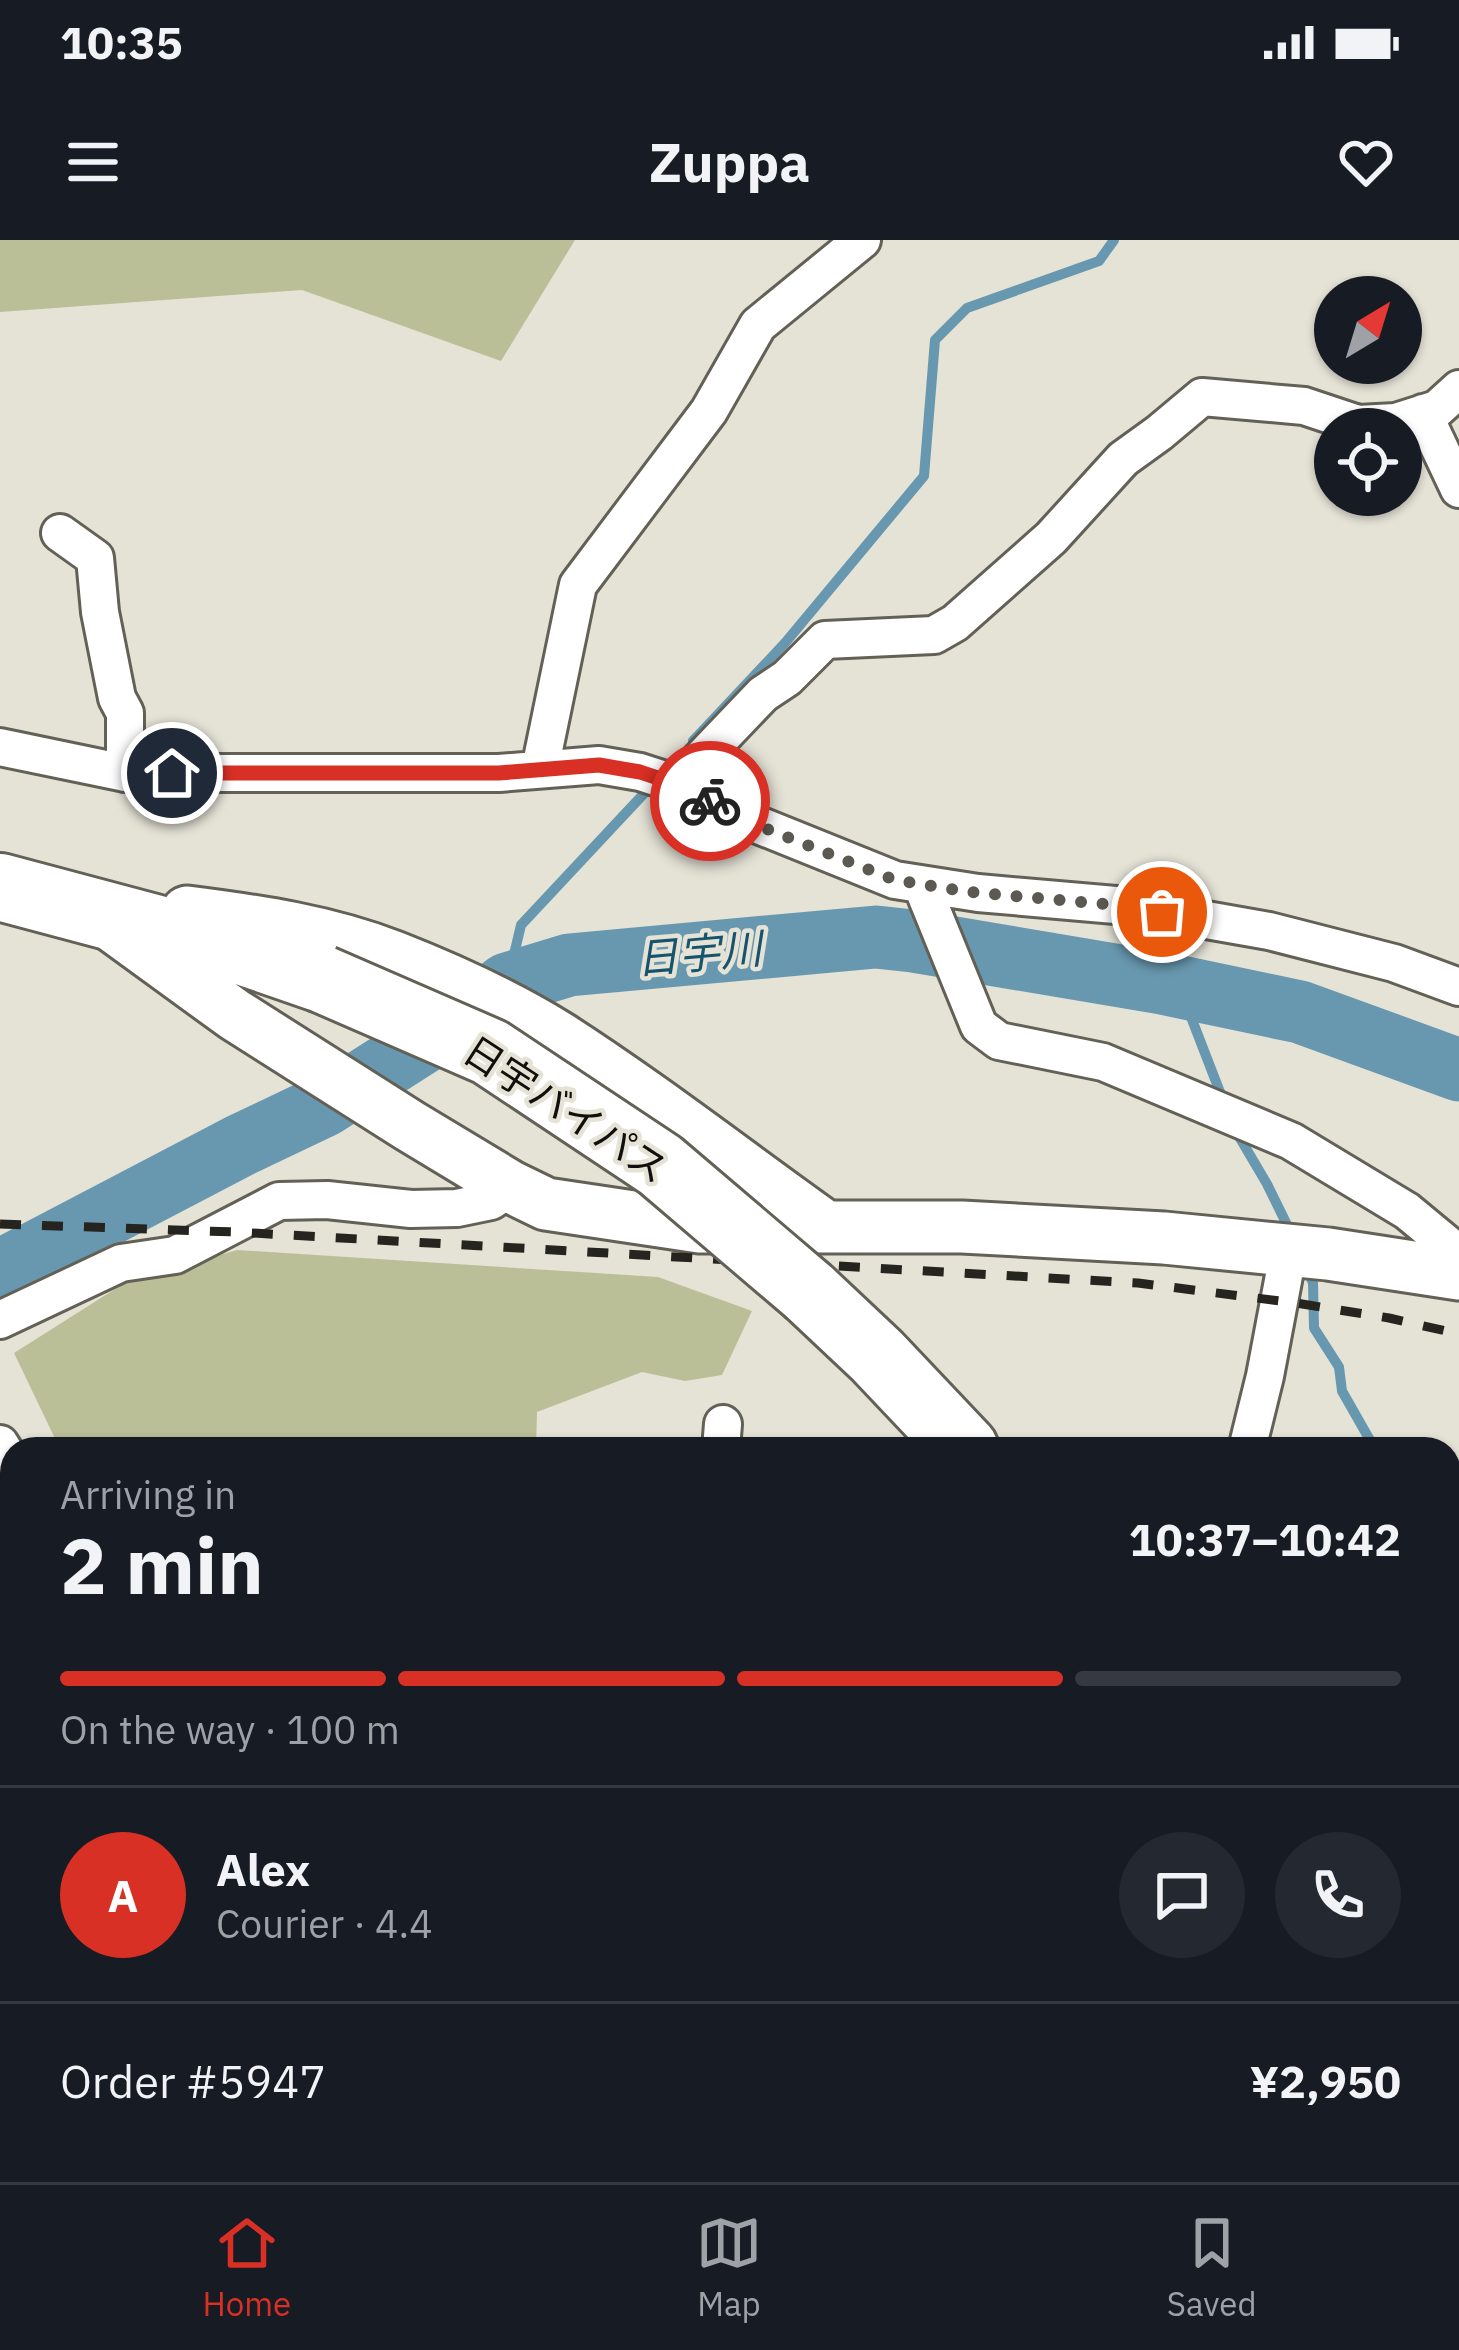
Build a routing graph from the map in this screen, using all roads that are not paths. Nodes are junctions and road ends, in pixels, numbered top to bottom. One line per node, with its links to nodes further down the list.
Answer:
1 (862, 240): 7 (street)
2 (1459, 388): 3 (street)
3 (1424, 413): 4 (street); 9 (street)
4 (1459, 489)
5 (60, 533): 8 (street)
6 (0, 747): 8 (street)
7 (540, 770): 8 (street); 9 (street)
8 (125, 772)
9 (663, 780): 11 (street)
10 (7, 889): 12 (highway, 日宇バイパス); 15 (street)
11 (924, 893): 13 (street); 17 (street)
12 (94, 912): 14 (street); 20 (highway, 日宇バイパス, bridge)
13 (1459, 987)
14 (511, 1186): 15 (street); 19 (street)
15 (823, 1225): 16 (street)
16 (1303, 1251): 18 (street); 21 (street)
17 (1459, 1254)
18 (1459, 1274)
19 (0, 1320)
20 (954, 1437)
21 (1250, 1437)

